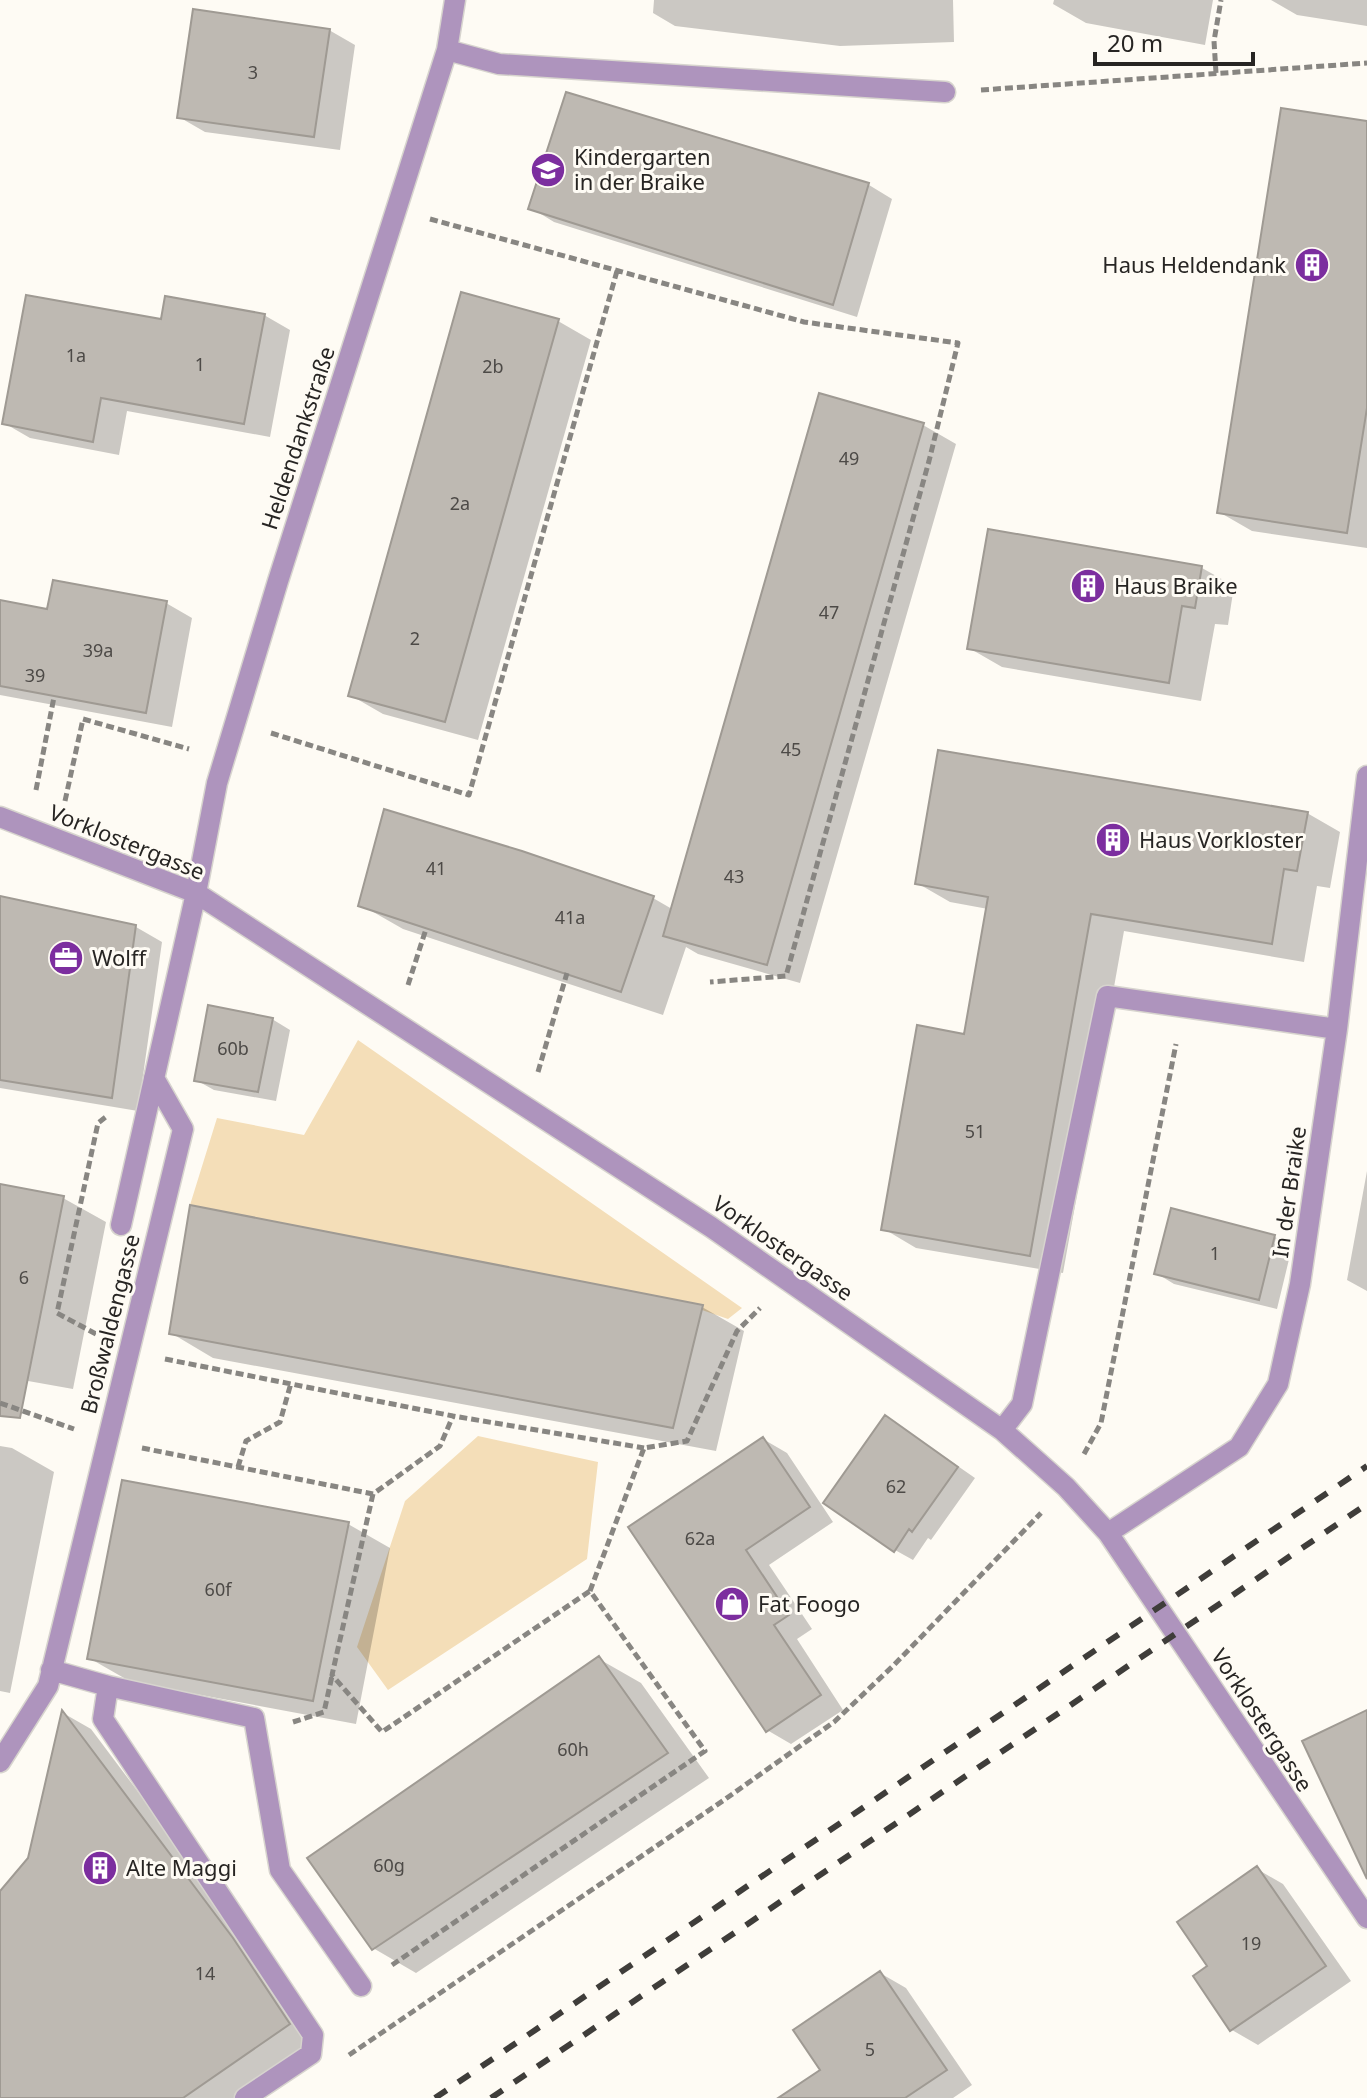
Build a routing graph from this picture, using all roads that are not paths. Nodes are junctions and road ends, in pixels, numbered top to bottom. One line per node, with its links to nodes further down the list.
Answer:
1 (455, 0): 2 (street, Heldendankstraße)
2 (447, 50): 3 (street); 6 (street, Heldendankstraße)
3 (945, 92)
4 (1367, 776): 7 (street, In der Braike)
5 (0, 817): 6 (street, Vorklostergasse)
6 (196, 893): 9 (street); 11 (street, Vorklostergasse)
7 (1360, 911): 8 (street, In der Braike)
8 (1337, 1029): 11 (street); 12 (street, In der Braike)
9 (154, 1078): 10 (street); 13 (street, Broßwaldengasse)
10 (121, 1225)
11 (1002, 1430): 12 (street, Vorklostergasse)
12 (1108, 1533): 16 (street, Vorklostergasse)
13 (51, 1670): 14 (street); 15 (street, Broßwaldengasse)
14 (108, 1686): 17 (street); 18 (street)
15 (0, 1762)
16 (1367, 1917)
17 (361, 1986)
18 (245, 2098)

